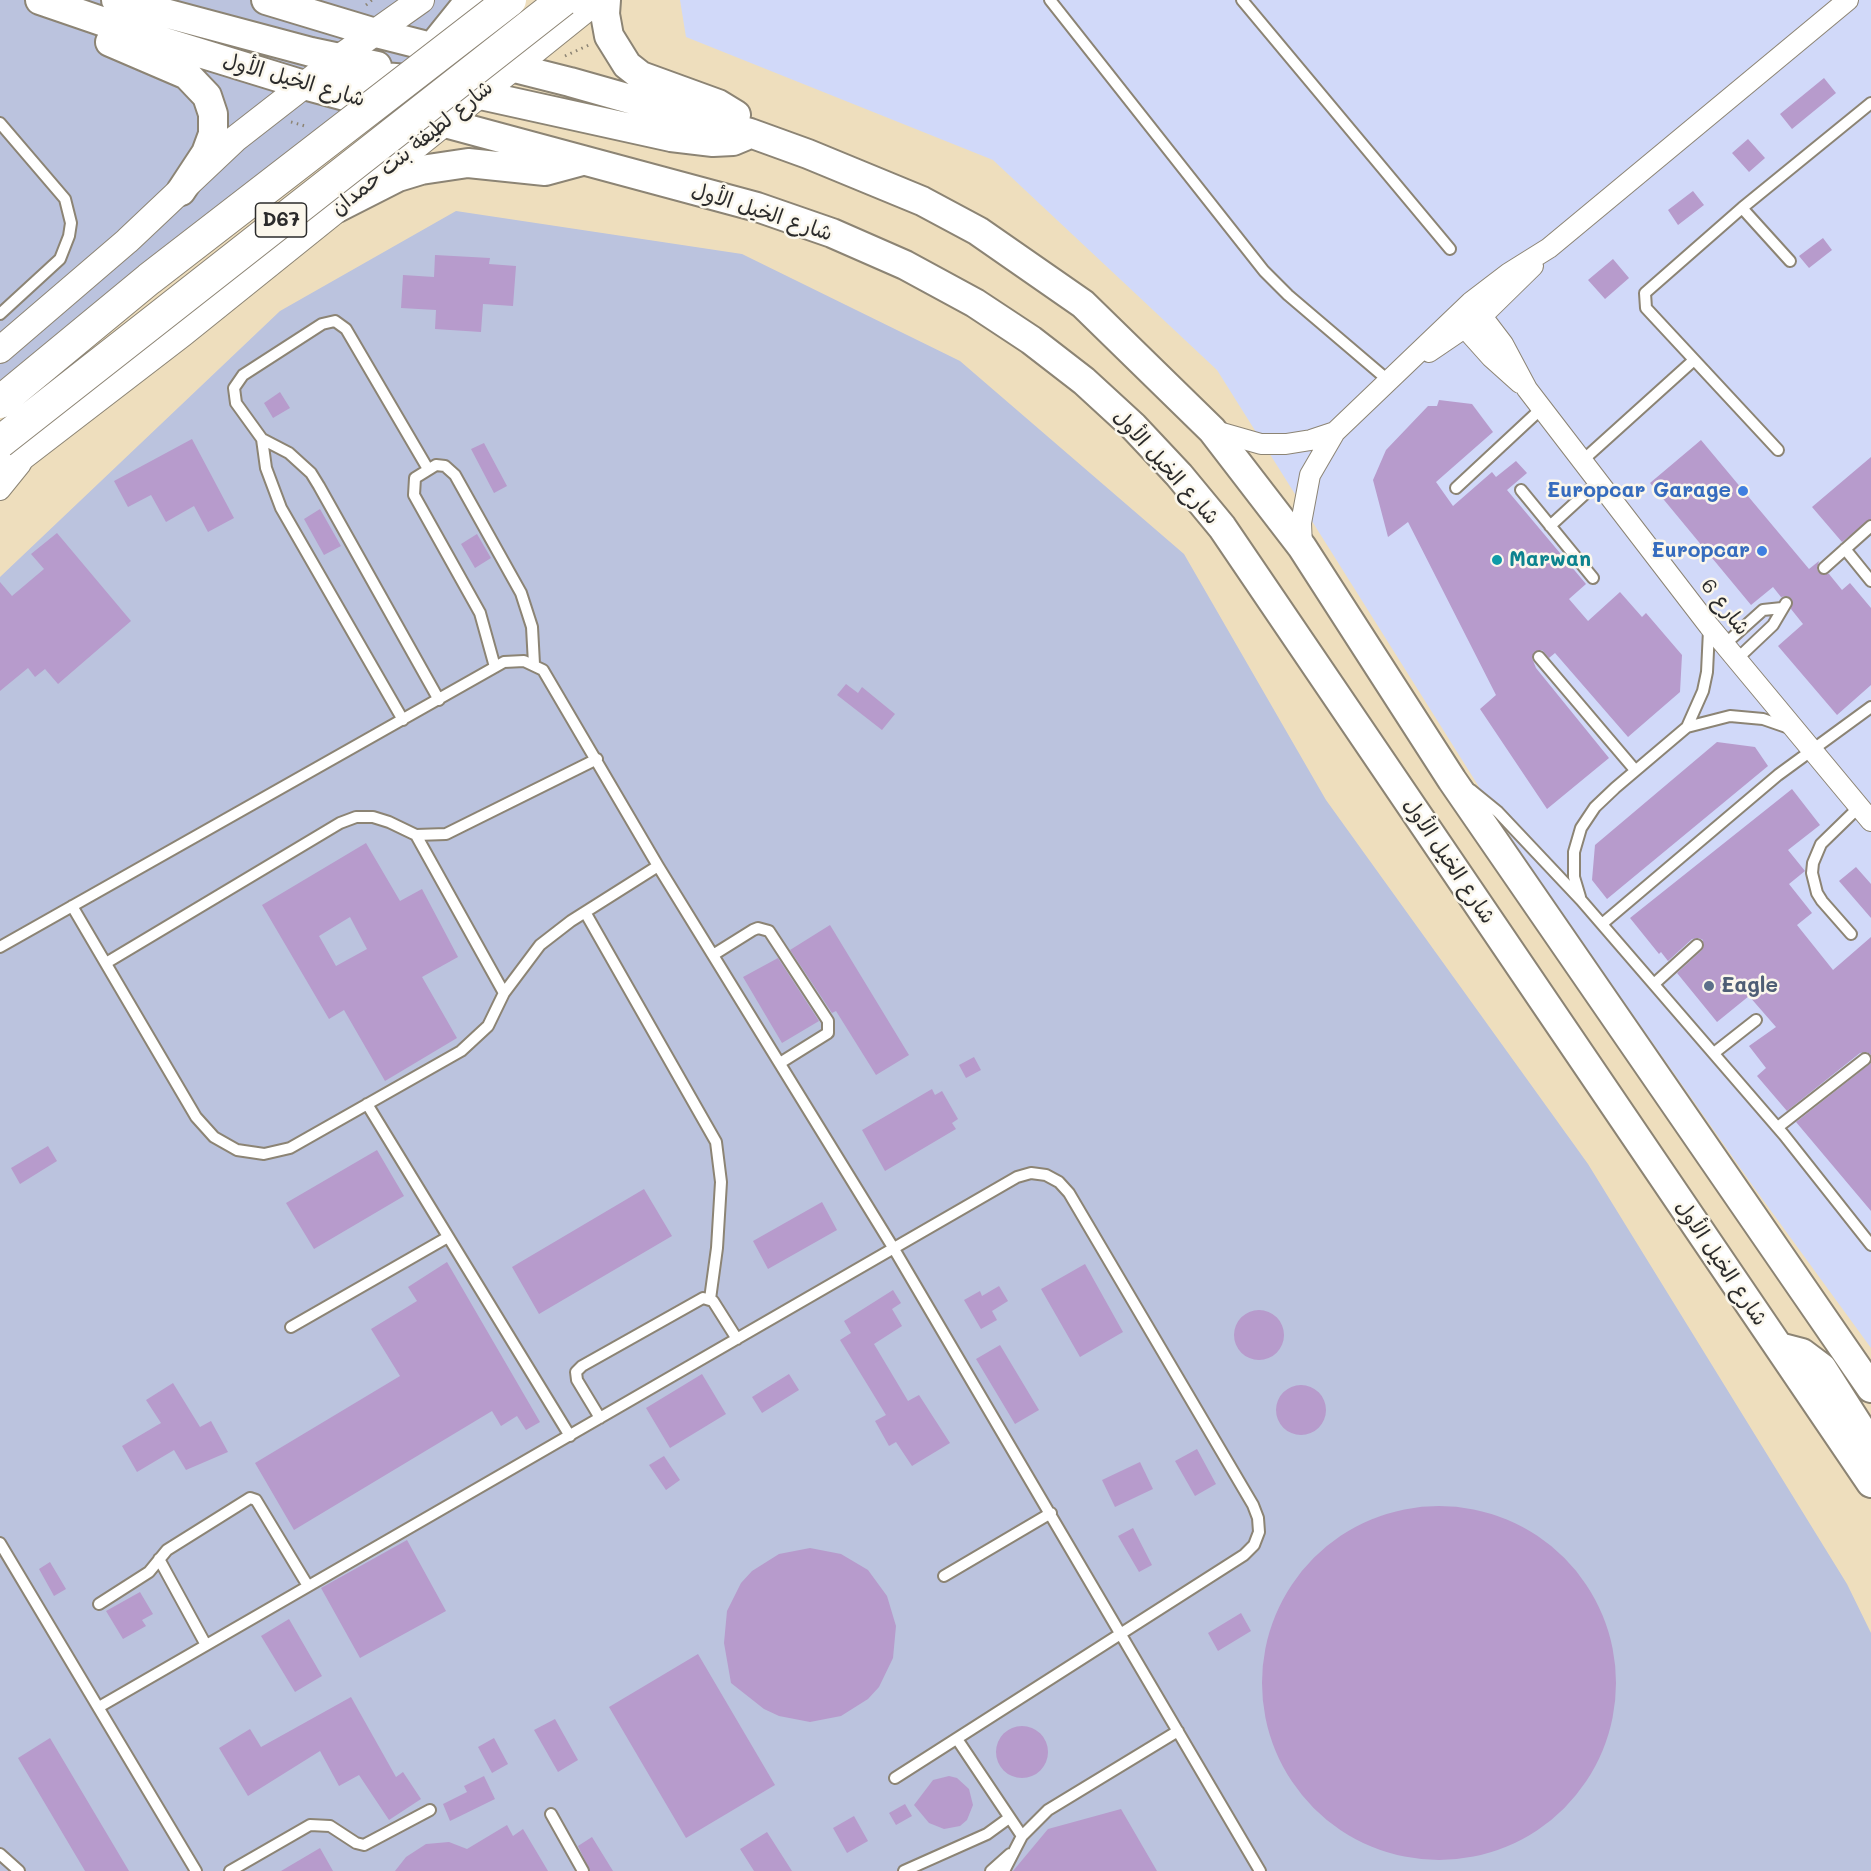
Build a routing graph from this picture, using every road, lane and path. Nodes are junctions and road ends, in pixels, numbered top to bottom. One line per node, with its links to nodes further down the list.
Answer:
1 (32, 0): 28 (main road)
2 (40, 0): 20 (main road, شارع الخيل الأول)
3 (116, 0): 16 (main road)
4 (266, 0): 14 (main road)
5 (421, 0): 14 (street)
6 (470, 0): 15 (main road)
7 (510, 0): 40 (main road, D67, bridge)
8 (563, 0): 45 (main road, شارع لطيفة بنت حمدان / D67, bridge)
9 (597, 0): 17 (street, شارع لطيفة بنت حمدان / D67)
10 (606, 0): 26 (main road)
11 (1050, 0): 38 (lane)
12 (1242, 0): 31 (lane)
13 (1848, 0): 33 (street)
14 (372, 32): 15 (main road); 16 (street); 18 (main road)
15 (433, 46): 17 (main road); 19 (main road)
16 (339, 58): 18 (main road); 20 (street)
17 (514, 67): 19 (main road); 21 (street, شارع لطيفة بنت حمدان / D67); 26 (main road)
18 (392, 73): 19 (main road); 20 (main road); 23 (main road)
19 (425, 77): 21 (main road); 25 (main road)
20 (304, 85): 23 (main road, شارع الخيل الأول); 28 (street)
21 (480, 94): 25 (street, شارع لطيفة بنت حمدان / D67); 26 (main road)
22 (1871, 103): 30 (lane)
23 (383, 105): 25 (main road, شارع الخيل الأول); 29 (main road)
24 (0, 123): 34 (lane)
25 (442, 123): 27 (main road, شارع الخيل الأول); 29 (street, شارع لطيفة بنت حمدان / D67)
26 (750, 133): 42 (main road)
27 (583, 160): 29 (main road); 102 (main road, شارع الخيل الأول)
28 (181, 190): 36 (street)
29 (337, 208): 46 (street, شارع لطيفة بنت حمدان / D67)
30 (1742, 208): 32 (lane); 37 (lane)
31 (1450, 249)
32 (1790, 261)
33 (1477, 309): 35 (street); 39 (street, شارع 6)
34 (0, 314)
35 (1459, 323): 38 (street); 39 (street, شارع 6)
36 (0, 350)
37 (1694, 360): 47 (lane); 48 (lane)
38 (1389, 381): 43 (street)
39 (1527, 389): 41 (street, شارع 6)
40 (0, 402)
41 (1542, 408): 48 (street, شارع 6); 52 (lane)
42 (1212, 430): 43 (street); 57 (main road)
43 (1335, 432): 57 (street)
44 (262, 439): 49 (lane); 67 (lane); 69 (lane)
45 (0, 442)
46 (31, 448): 50 (street, شارع لطيفة بنت حمدان / D67); 53 (street)
47 (1778, 450)
48 (1582, 461): 51 (street, شارع 6)
49 (428, 470): 65 (lane); 66 (lane)
50 (0, 474)
51 (1598, 482): 55 (lane); 62 (street, شارع 6)
52 (1456, 488)
53 (0, 490)
54 (1521, 490): 55 (lane)
55 (1550, 526): 60 (lane)
56 (1871, 526): 58 (lane)
57 (1302, 547): 75 (main road)
58 (1845, 549): 59 (lane); 61 (lane)
59 (1824, 568)
60 (1593, 578)
61 (1871, 580)
62 (1709, 626): 63 (street, شارع 6); 70 (lane)
63 (1730, 652): 63 (lane); 71 (street, شارع 6)
64 (1539, 657): 74 (lane)
65 (534, 663): 66 (lane); 73 (lane)
66 (495, 667): 67 (lane)
67 (439, 700): 69 (lane)
68 (1871, 707): 72 (lane)
69 (403, 720): 80 (lane)
70 (1687, 727): 71 (lane); 74 (lane)
71 (1794, 730): 72 (street, شارع 6)
72 (1811, 750): 76 (street, شارع 6); 82 (lane)
73 (597, 759): 77 (lane); 78 (lane)
74 (1635, 770): 79 (lane)
75 (1452, 780): 79 (lane); 103 (main road)
76 (1865, 814): 83 (lane)
77 (416, 835): 87 (lane); 89 (lane)
78 (658, 866): 81 (lane); 86 (lane)
79 (1581, 900): 82 (lane)
80 (72, 906): 85 (lane); 87 (lane)
81 (585, 912): 89 (lane); 99 (lane)
82 (1602, 924): 88 (lane)
83 (1851, 934)
84 (1697, 945): 88 (lane)
85 (0, 946)
86 (713, 955): 93 (lane); 93 (lane)
87 (106, 963): 94 (lane)
88 (1653, 984): 91 (lane)
89 (504, 993): 94 (lane)
90 (1756, 1020): 91 (lane)
91 (1714, 1053): 95 (lane)
92 (1864, 1059): 95 (lane)
93 (780, 1063): 98 (lane)
94 (367, 1104): 96 (lane)
95 (1778, 1127): 97 (lane)
96 (448, 1237): 100 (lane); 105 (lane)
97 (1870, 1243)
98 (894, 1249): 101 (lane); 108 (lane); 114 (lane)
99 (710, 1299): 101 (lane); 104 (lane)
100 (291, 1327)
101 (737, 1340): 104 (lane)
102 (1779, 1347): 106 (main road); 107 (main road, شارع الخيل الأول)
103 (1871, 1388)
104 (600, 1418): 105 (lane)
105 (570, 1436): 112 (lane)
106 (1871, 1445)
107 (1871, 1483)
108 (1051, 1513): 111 (lane); 114 (lane)
109 (0, 1543): 116 (lane)
110 (159, 1559): 112 (lane); 113 (lane); 115 (lane)
111 (944, 1576)
112 (308, 1586): 115 (lane)
113 (99, 1604)
114 (1121, 1633): 117 (lane); 118 (lane)
115 (206, 1645): 116 (lane)
116 (99, 1707): 127 (lane)
117 (1178, 1731): 123 (lane); 133 (lane)
118 (957, 1738): 119 (lane); 122 (lane)
119 (895, 1778)
120 (430, 1810): 128 (lane)
121 (551, 1814): 129 (lane)
122 (1009, 1818): 123 (lane); 130 (lane)
123 (1022, 1836): 124 (lane)
124 (1012, 1852): 131 (lane); 132 (lane)
125 (0, 1854): 126 (lane)
126 (19, 1871)
127 (196, 1871)
128 (230, 1871)
129 (583, 1871)
130 (904, 1871)
131 (991, 1871)
132 (1004, 1871)
133 (1260, 1871)

